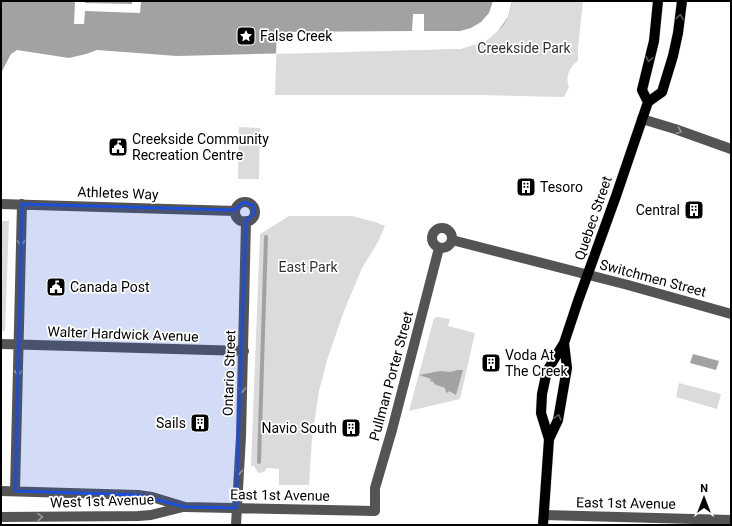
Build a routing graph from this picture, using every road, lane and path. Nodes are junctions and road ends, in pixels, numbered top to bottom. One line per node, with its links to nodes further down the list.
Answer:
1 (658, 1): 3 (main road, one-way to 3)
2 (682, 1): 3 (main road, one-way to 2)
3 (648, 102): 4 (main road, Quebec Street)
4 (642, 119): 5 (street, one-way to 5); 12 (main road, Quebec Street)
5 (731, 149)
6 (1, 204): 7 (street, Athletes Way)
7 (22, 204): 8 (street, Athletes Way); 16 (street, one-way to 16)
8 (235, 211): 9 (street); 9 (street)
9 (246, 221): 17 (street, Ontario Street)
10 (452, 240): 11 (street); 11 (street); 12 (street, Switchmen Street)
11 (439, 248): 23 (street, Pullman Porter Street)
12 (588, 275): 13 (street, Switchmen Street); 14 (main road, Quebec Street)
13 (731, 314)
14 (564, 343): 18 (main road, Quebec Street, one-way to 14); 18 (main road, Quebec Street)
15 (1, 344): 16 (street, Walter Hardwick Avenue)
16 (18, 345): 17 (street, Walter Hardwick Avenue); 20 (street, one-way to 20)
17 (244, 351): 22 (street, Ontario Street, one-way to 22)
18 (549, 438): 25 (main road, Quebec Street)
19 (1, 491): 20 (street, West 1st Avenue)
20 (15, 491): 21 (street, West 1st Avenue)
21 (185, 506): 22 (street, East 1st Avenue); 24 (street, West 1st Avenue, one-way to 21)
22 (236, 508): 23 (street, East 1st Avenue); 27 (street, Ontario Street)
23 (375, 511)
24 (1, 516)
25 (544, 520): 26 (street, East 1st Avenue)
26 (731, 520)
27 (236, 525)

